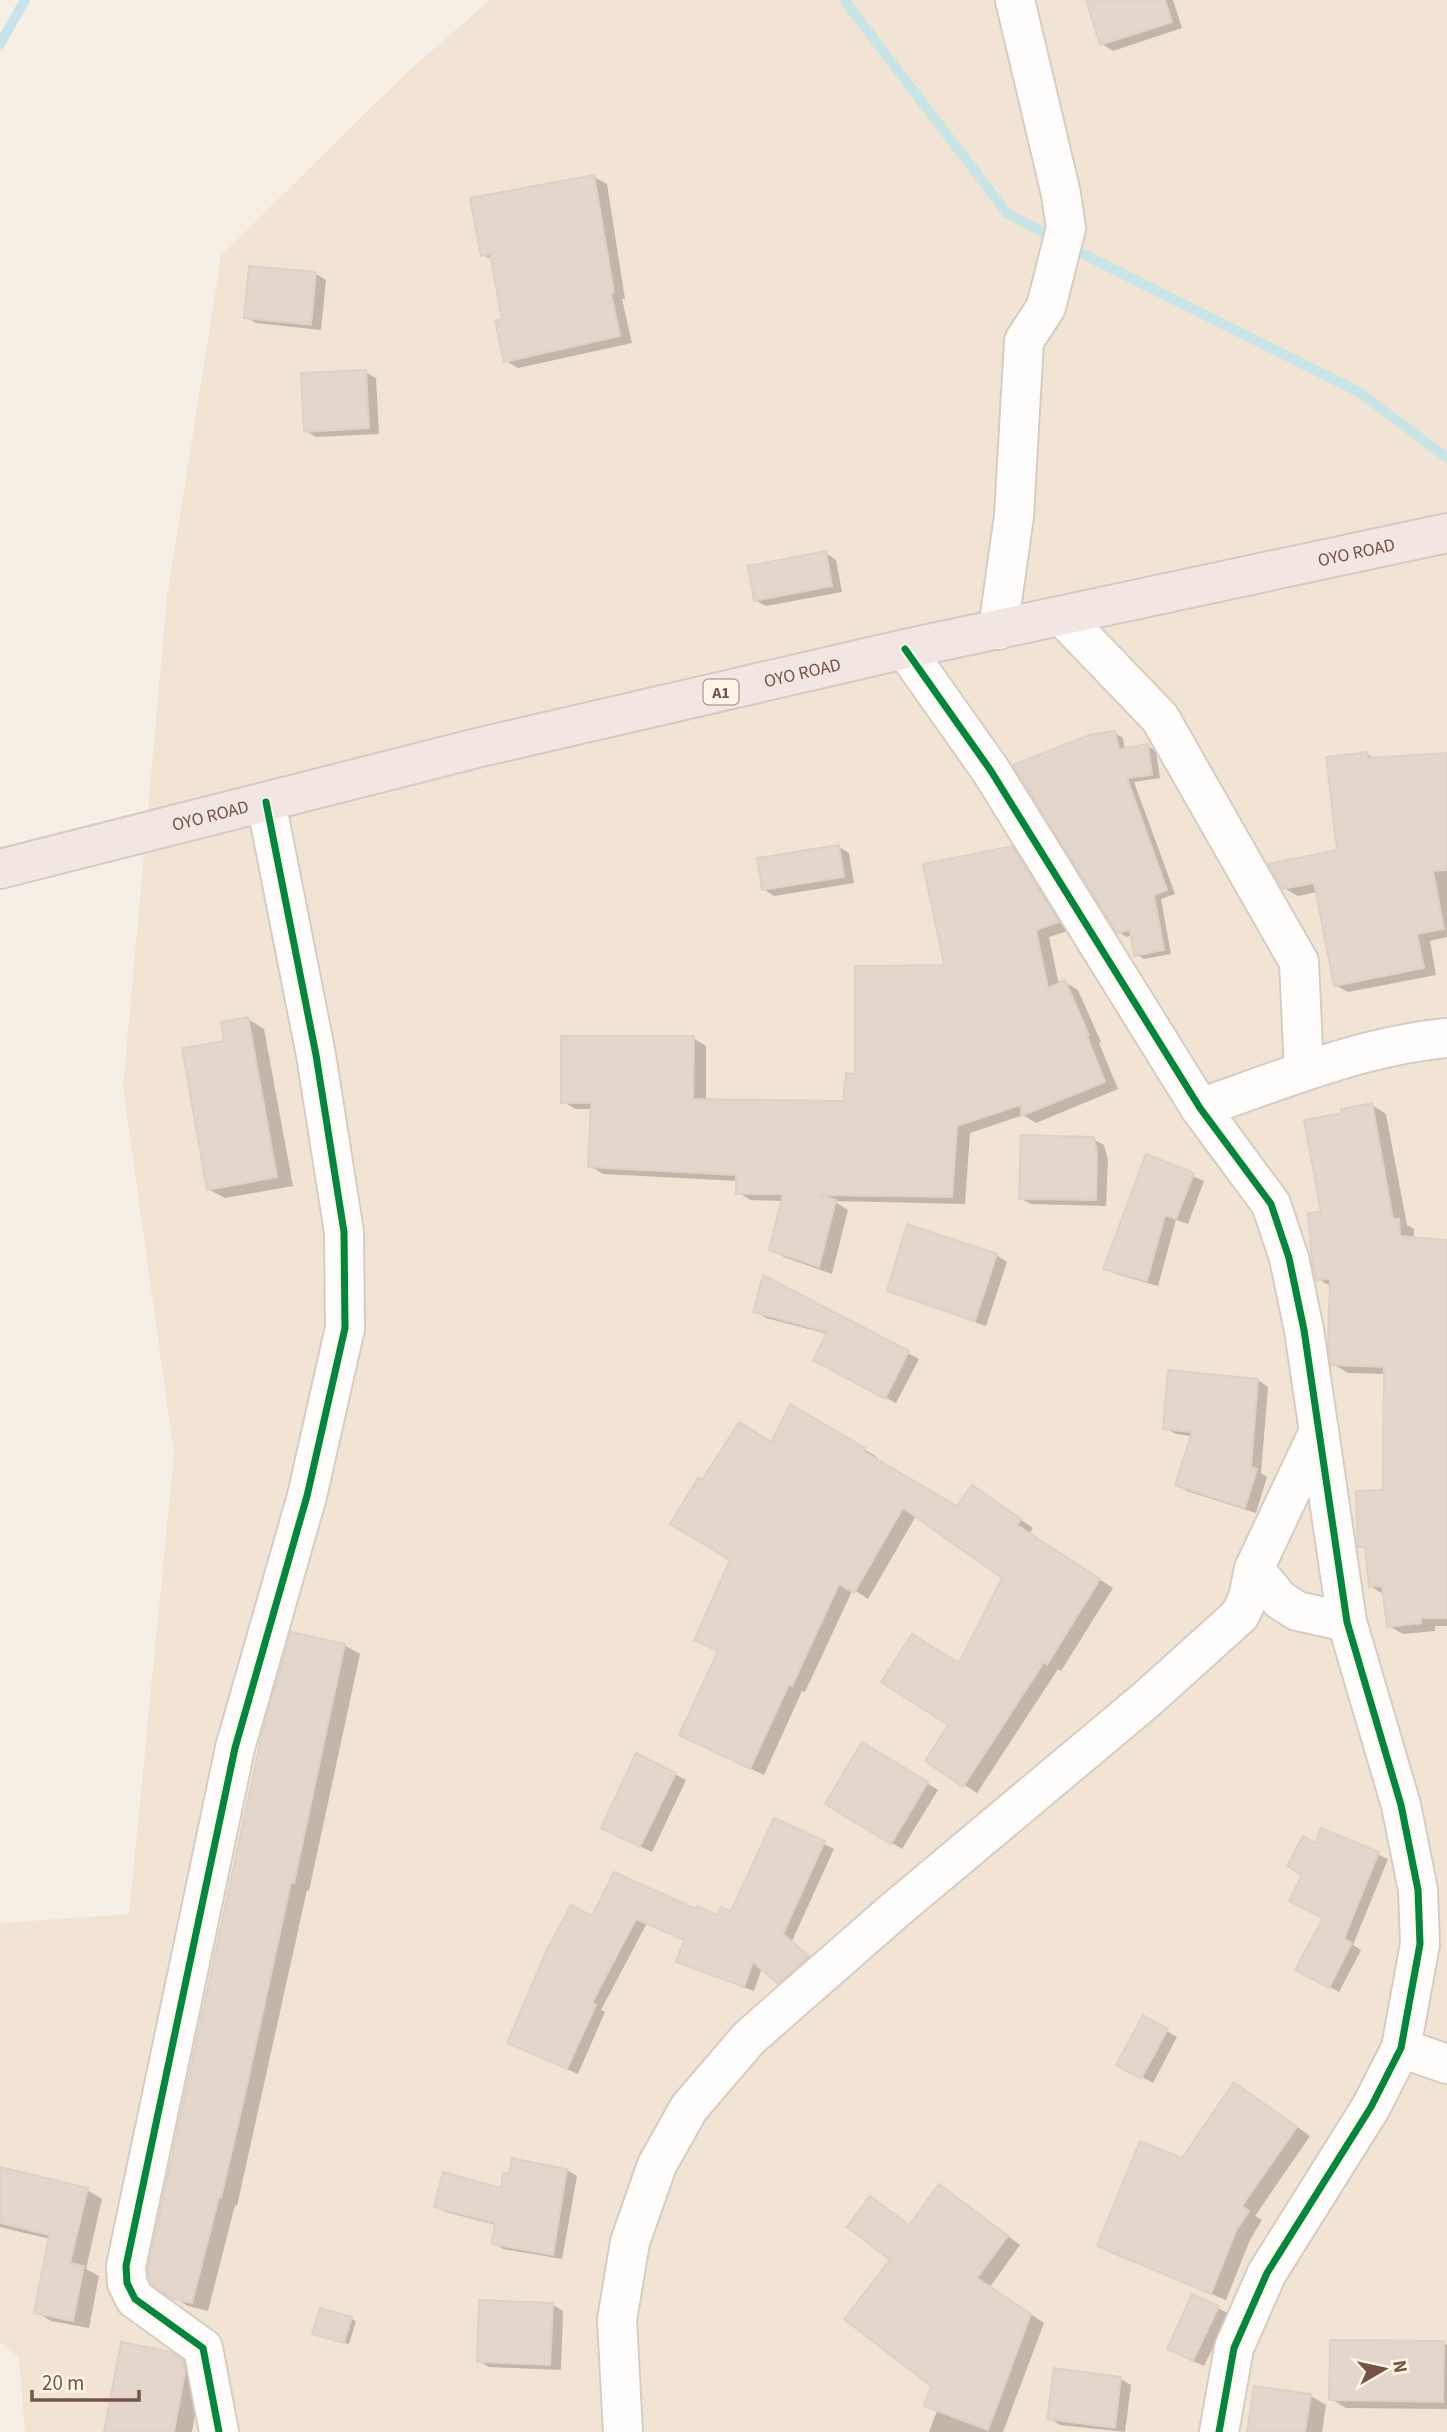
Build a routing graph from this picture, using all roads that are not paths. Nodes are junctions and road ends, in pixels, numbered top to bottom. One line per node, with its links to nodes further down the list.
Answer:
1 (1015, 0): 4 (street)
2 (1447, 533): 3 (highway, OYO ROAD / A1)
3 (1062, 615): 4 (highway, OYO ROAD / A1); 9 (street)
4 (998, 630): 5 (highway, OYO ROAD / A1)
5 (905, 649): 6 (highway, OYO ROAD / A1); 10 (street)
6 (266, 802): 7 (highway, OYO ROAD / A1); 16 (street)
7 (0, 869)
8 (1447, 1038): 9 (street)
9 (1304, 1071): 10 (street)
10 (1200, 1108): 11 (street)
11 (1319, 1431): 12 (street); 13 (street)
12 (1254, 1569): 13 (street); 17 (street)
13 (1347, 1622): 14 (street)
14 (1401, 2048): 15 (street); 18 (street)
15 (1447, 2064)
16 (219, 2432)
17 (623, 2432)
18 (1219, 2432)

